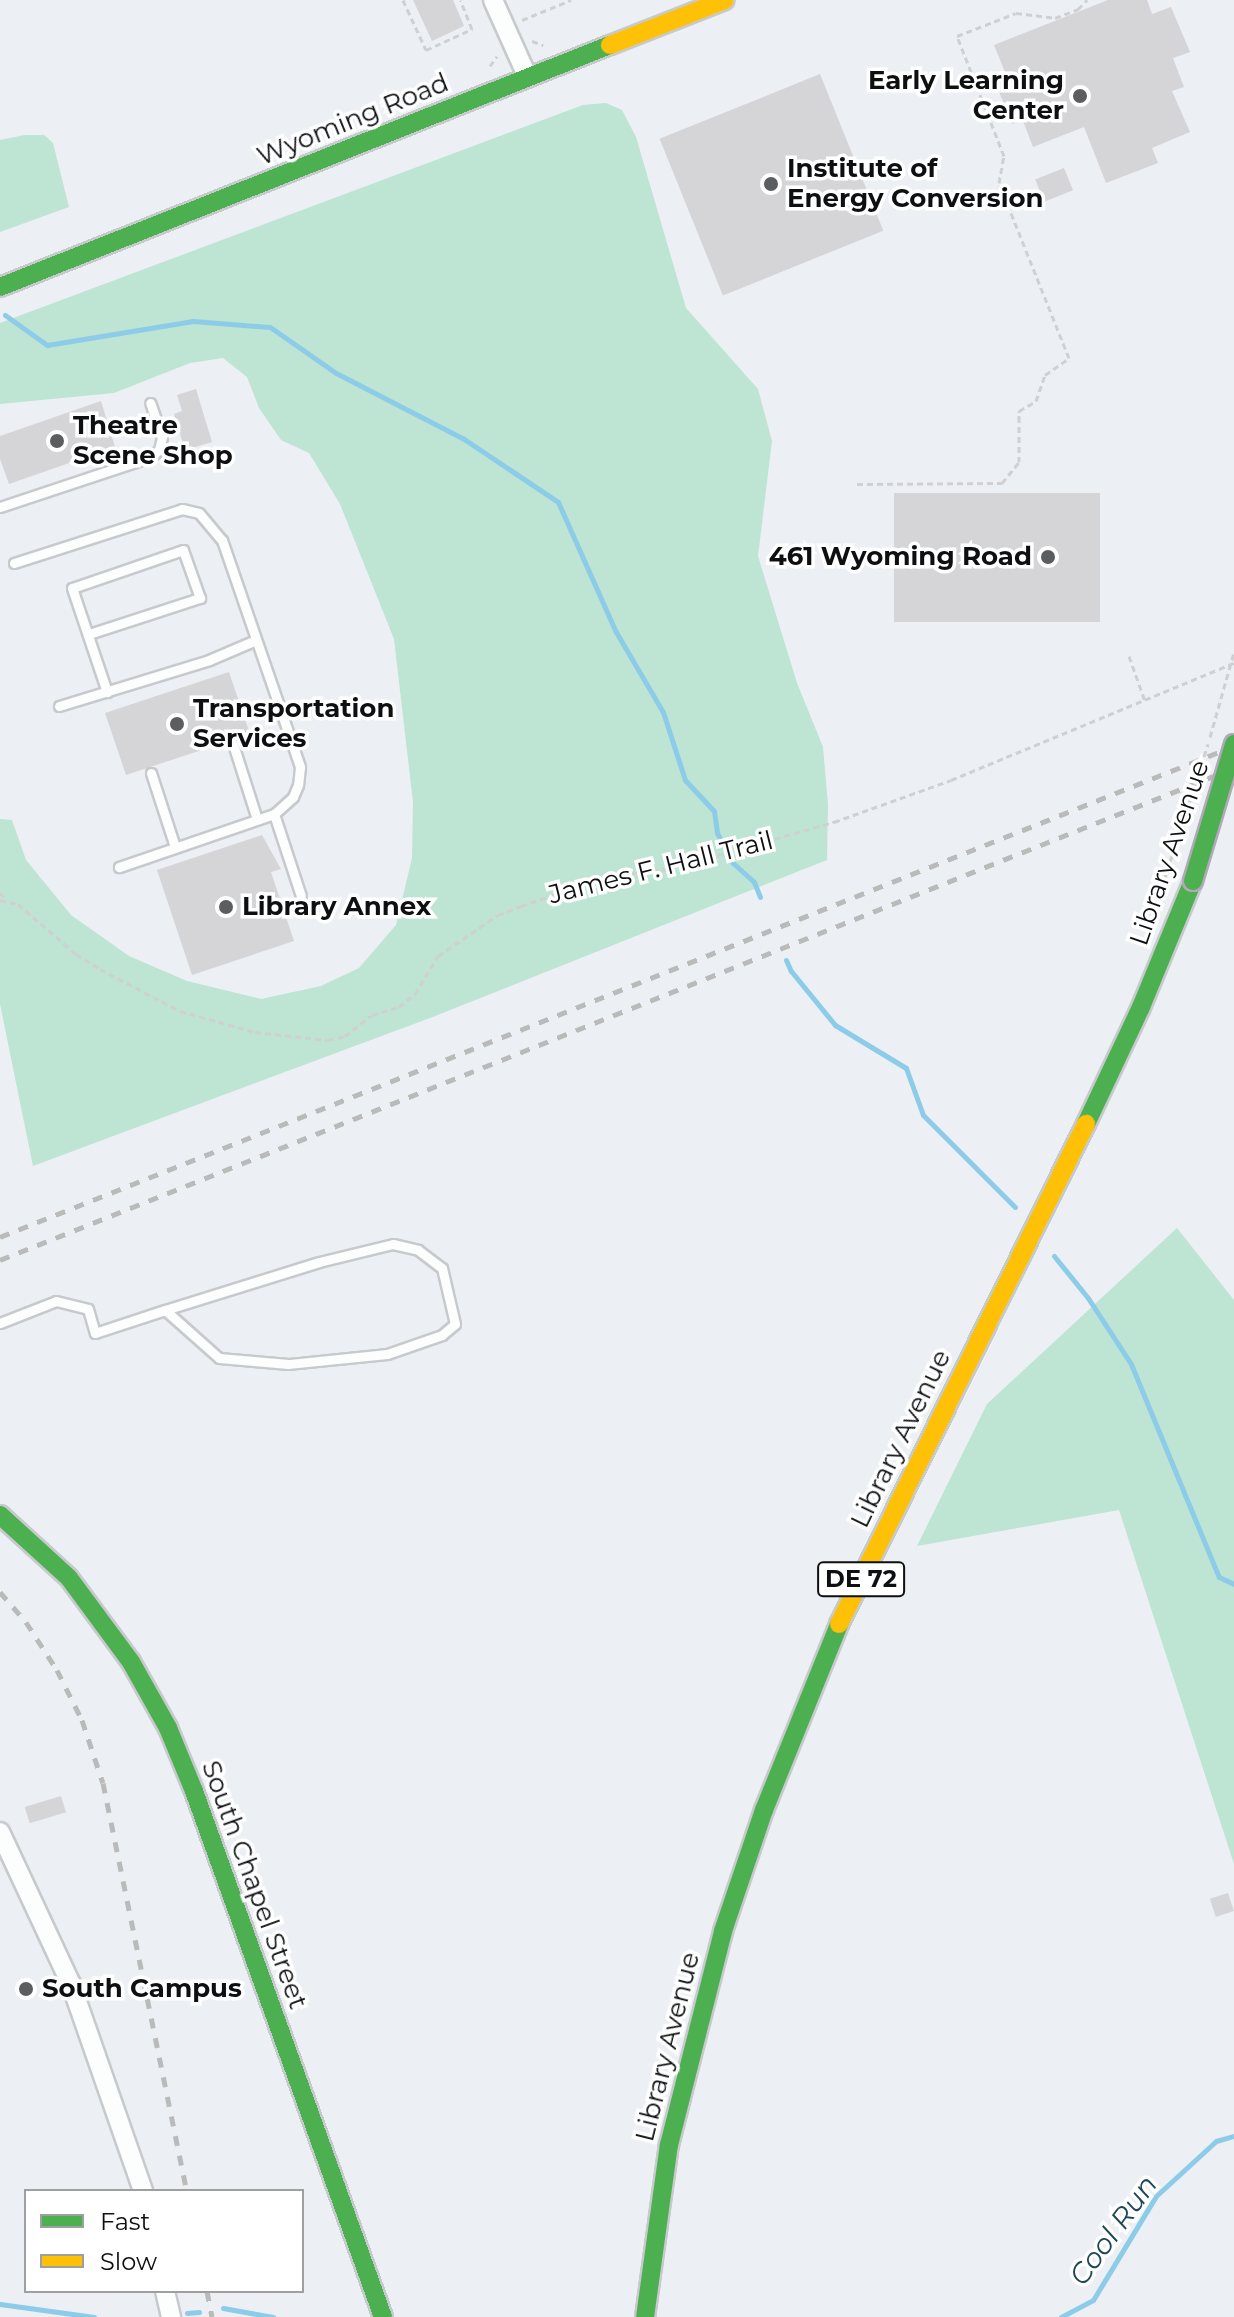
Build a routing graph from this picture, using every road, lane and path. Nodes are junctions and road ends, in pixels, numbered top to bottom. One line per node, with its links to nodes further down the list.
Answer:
1 (403, 0): 2 (path)
2 (460, 0)
3 (493, 0): 8 (street)
4 (571, 0): 7 (path)
5 (725, 0): 8 (main road, Wyoming Road)
6 (1087, 0): 11 (path)
7 (519, 21)
8 (528, 78): 9 (main road, Wyoming Road)
9 (0, 287)
10 (150, 403): 12 (lane)
11 (857, 484)
12 (0, 507)
13 (14, 563): 15 (lane)
14 (89, 634): 14 (lane); 19 (lane)
15 (256, 640): 19 (lane); 25 (lane)
16 (1234, 652): 31 (path, bridge)
17 (1129, 656): 20 (path)
18 (1234, 663): 20 (path, James F. Hall Trail)
19 (107, 692): 21 (lane)
20 (1145, 701): 33 (path, James F. Hall Trail)
21 (59, 706)
22 (233, 744): 26 (lane)
23 (1234, 744): 42 (main road, Library Avenue / DE 72, bridge)
24 (151, 773): 27 (lane)
25 (274, 814): 26 (lane); 30 (lane)
26 (257, 819): 27 (lane)
27 (175, 847): 28 (lane)
28 (119, 867)
29 (0, 893): 33 (path, James F. Hall Trail)
30 (301, 896)
31 (1158, 899)
32 (0, 900): 33 (path)
33 (7, 900)
34 (165, 1310): 34 (lane); 35 (lane)
35 (0, 1323)
36 (0, 1515): 41 (main road, South Chapel Street)
37 (0, 1832): 38 (street)
38 (142, 2189)
39 (165, 2293): 40 (street)
40 (171, 2317)
41 (383, 2317)
42 (645, 2317)

